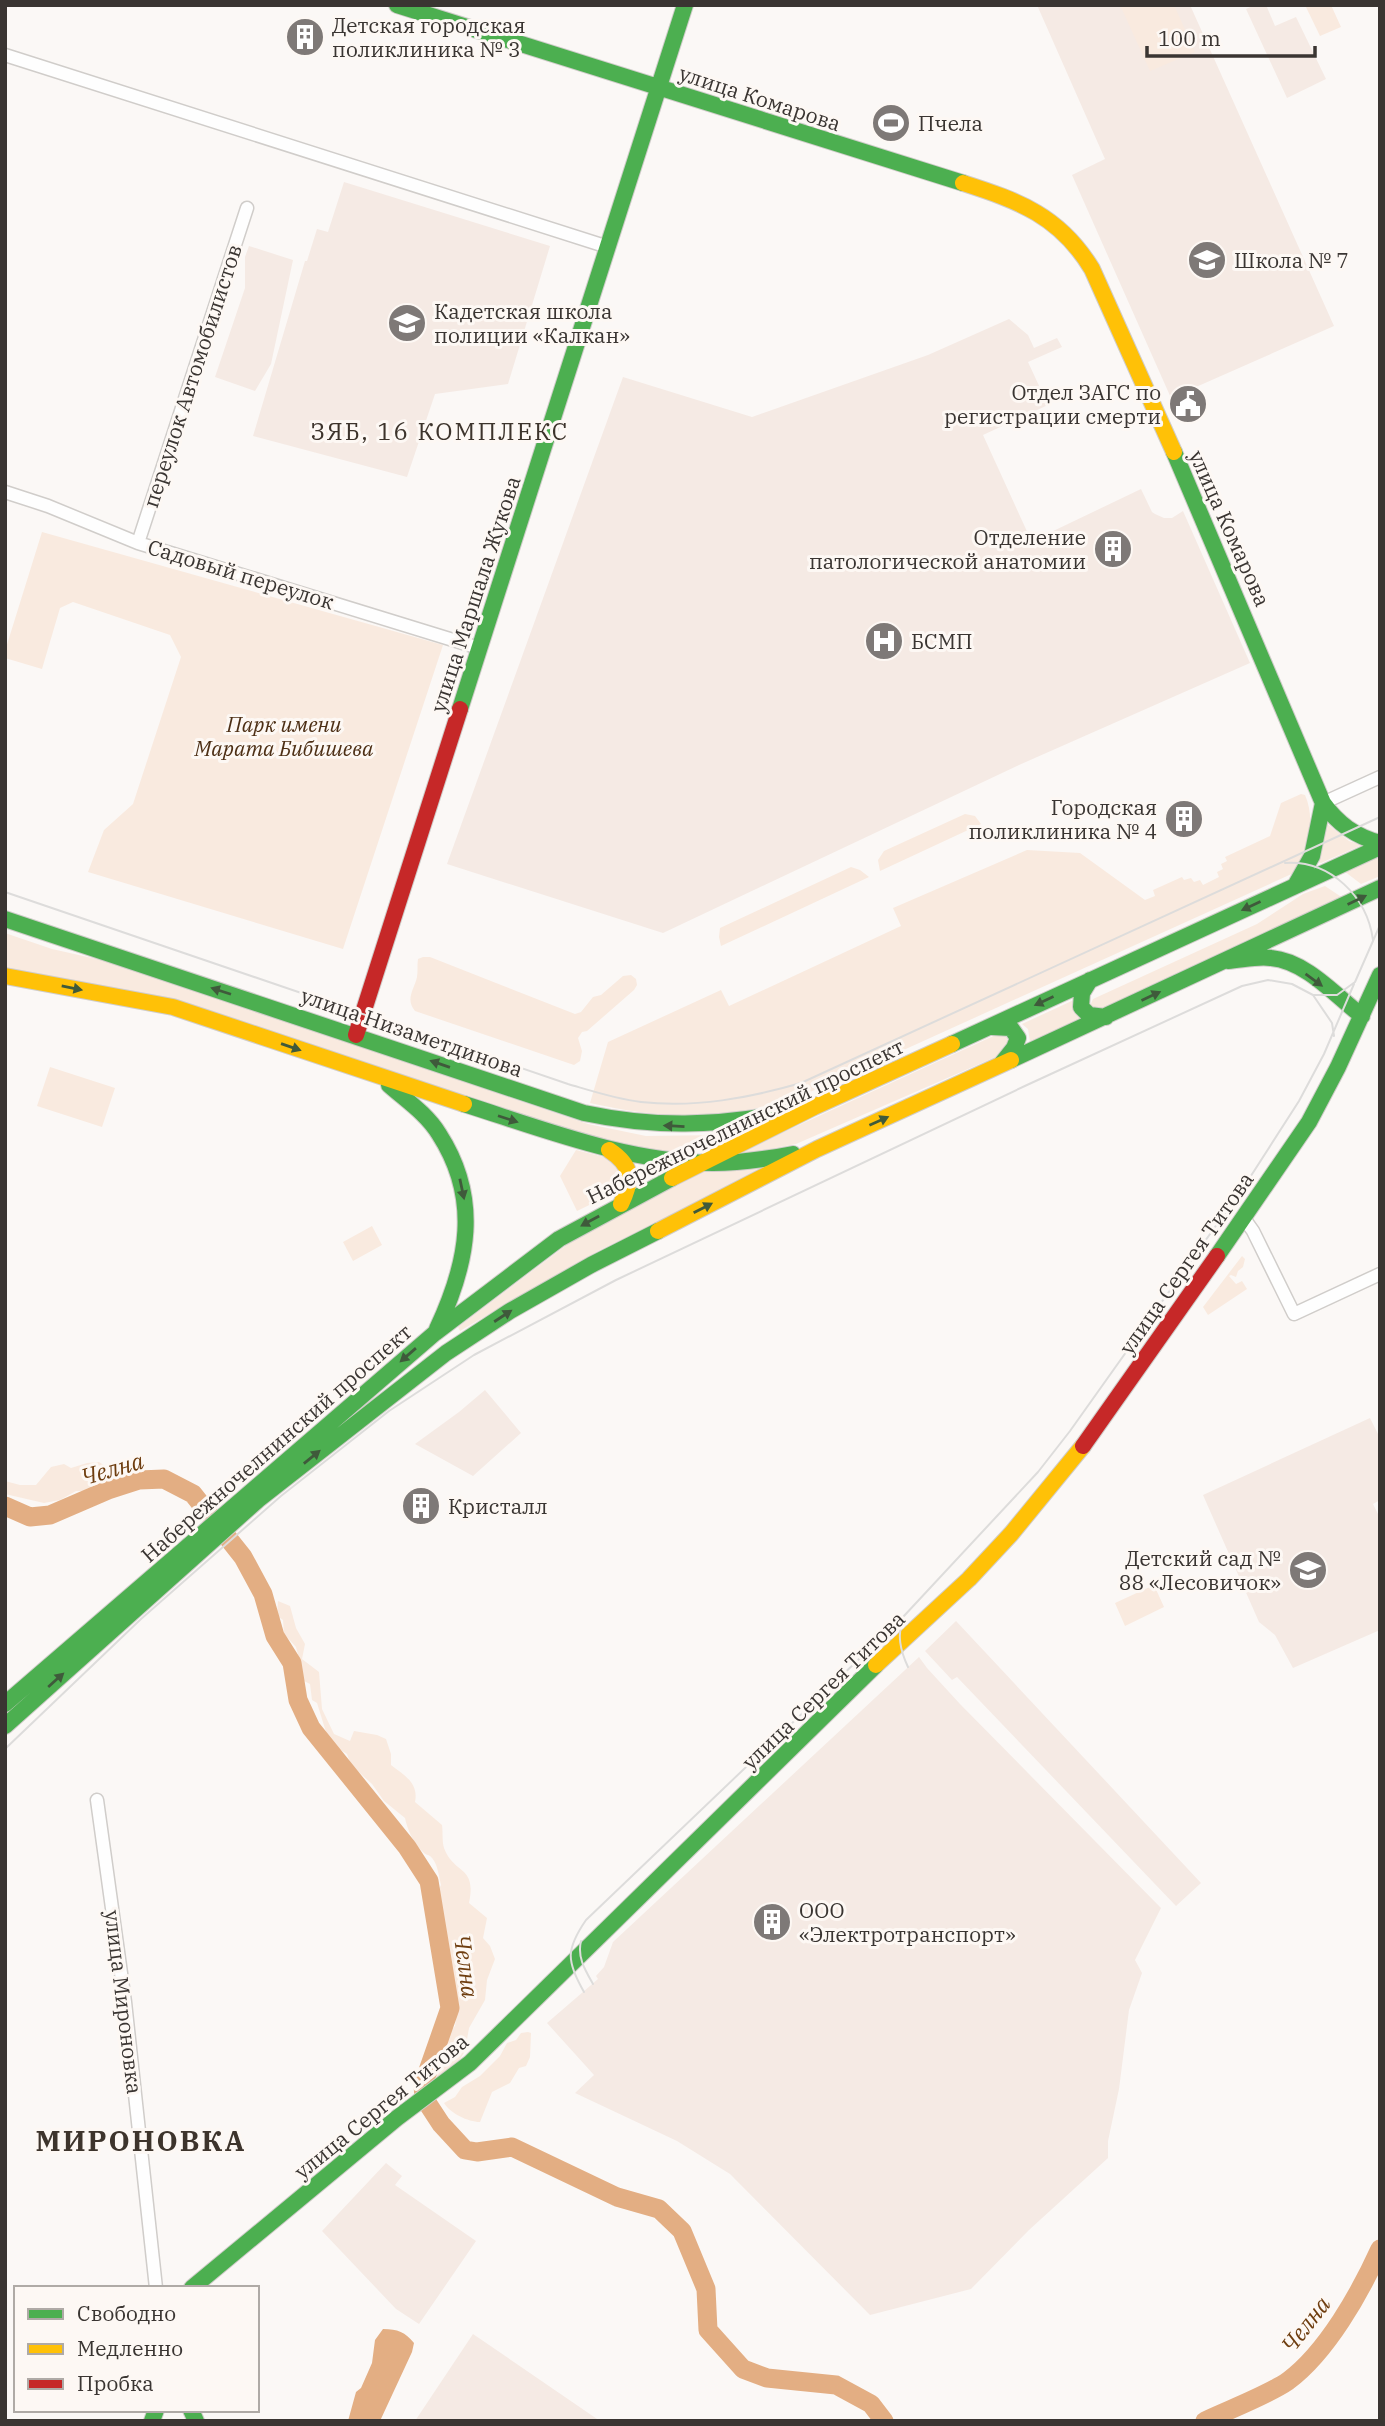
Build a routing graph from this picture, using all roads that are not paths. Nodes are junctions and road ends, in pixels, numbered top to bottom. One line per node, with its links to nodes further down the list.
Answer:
1 (397, 5): 4 (main road, улица Комарова)
2 (685, 5): 4 (main road, улица Маршала Жукова)
3 (5, 55): 6 (street)
4 (659, 88): 6 (main road, улица Маршала Жукова); 11 (main road, улица Комарова)
5 (247, 208): 8 (street, переулок Автомобилистов)
6 (608, 247): 9 (main road, улица Маршала Жукова)
7 (5, 492): 8 (street, Садовый переулок)
8 (138, 542): 9 (street, Садовый переулок)
9 (480, 648): 23 (main road, улица Маршала Жукова)
10 (1380, 777): 11 (street)
11 (1323, 803): 12 (main road, улица Комарова); 13 (main road)
12 (1380, 845): 13 (main road, Набережночелнинский проспект)
13 (1295, 886): 19 (main road, Набережночелнинский проспект, one-way to 19)
14 (1380, 888): 16 (main road, Набережночелнинский проспект, one-way to 14)
15 (8, 922): 23 (main road, улица Низаметдинова, one-way to 15)
16 (1227, 962): 20 (main road, one-way to 20); 21 (main road, Набережночелнинский проспект, one-way to 16)
17 (1380, 975): 20 (main road, улица Сергея Титова)
18 (5, 976): 25 (main road, one-way to 25)
19 (1090, 980): 21 (main road); 22 (main road, Набережночелнинский проспект, one-way to 22)
20 (1362, 1016): 31 (main road, улица Сергея Титова)
21 (1107, 1017): 24 (main road, Набережночелнинский проспект)
22 (986, 1028): 24 (main road); 26 (main road, Набережночелнинский проспект)
23 (356, 1035): 26 (main road, улица Низаметдинова, one-way to 23)
24 (1000, 1066): 27 (main road, Набережночелнинский проспект, one-way to 24)
25 (380, 1078): 28 (main road, one-way to 28); 33 (main road, one-way to 33)
26 (814, 1107): 29 (main road, Набережночелнинский проспект)
27 (817, 1149): 29 (main road); 34 (main road, Набережночелнинский проспект, one-way to 27)
28 (609, 1150): 29 (main road); 30 (main road)
29 (701, 1162): 30 (main road, Набережночелнинский проспект)
30 (621, 1204): 33 (main road, Набережночелнинский проспект, one-way to 33)
31 (1244, 1217): 32 (street); 40 (main road, улица Сергея Титова)
32 (1380, 1274)
33 (435, 1333): 34 (main road, Набережночелнинский проспект, one-way to 34)
34 (254, 1495): 35 (main road, Набережночелнинский проспект)
35 (159, 1580): 36 (main road, Набережночелнинский проспект); 37 (main road, Набережночелнинский проспект, one-way to 35)
36 (5, 1704)
37 (5, 1726)
38 (97, 1800): 39 (street, улица Мироновка)
39 (156, 2286)
40 (193, 2286)

